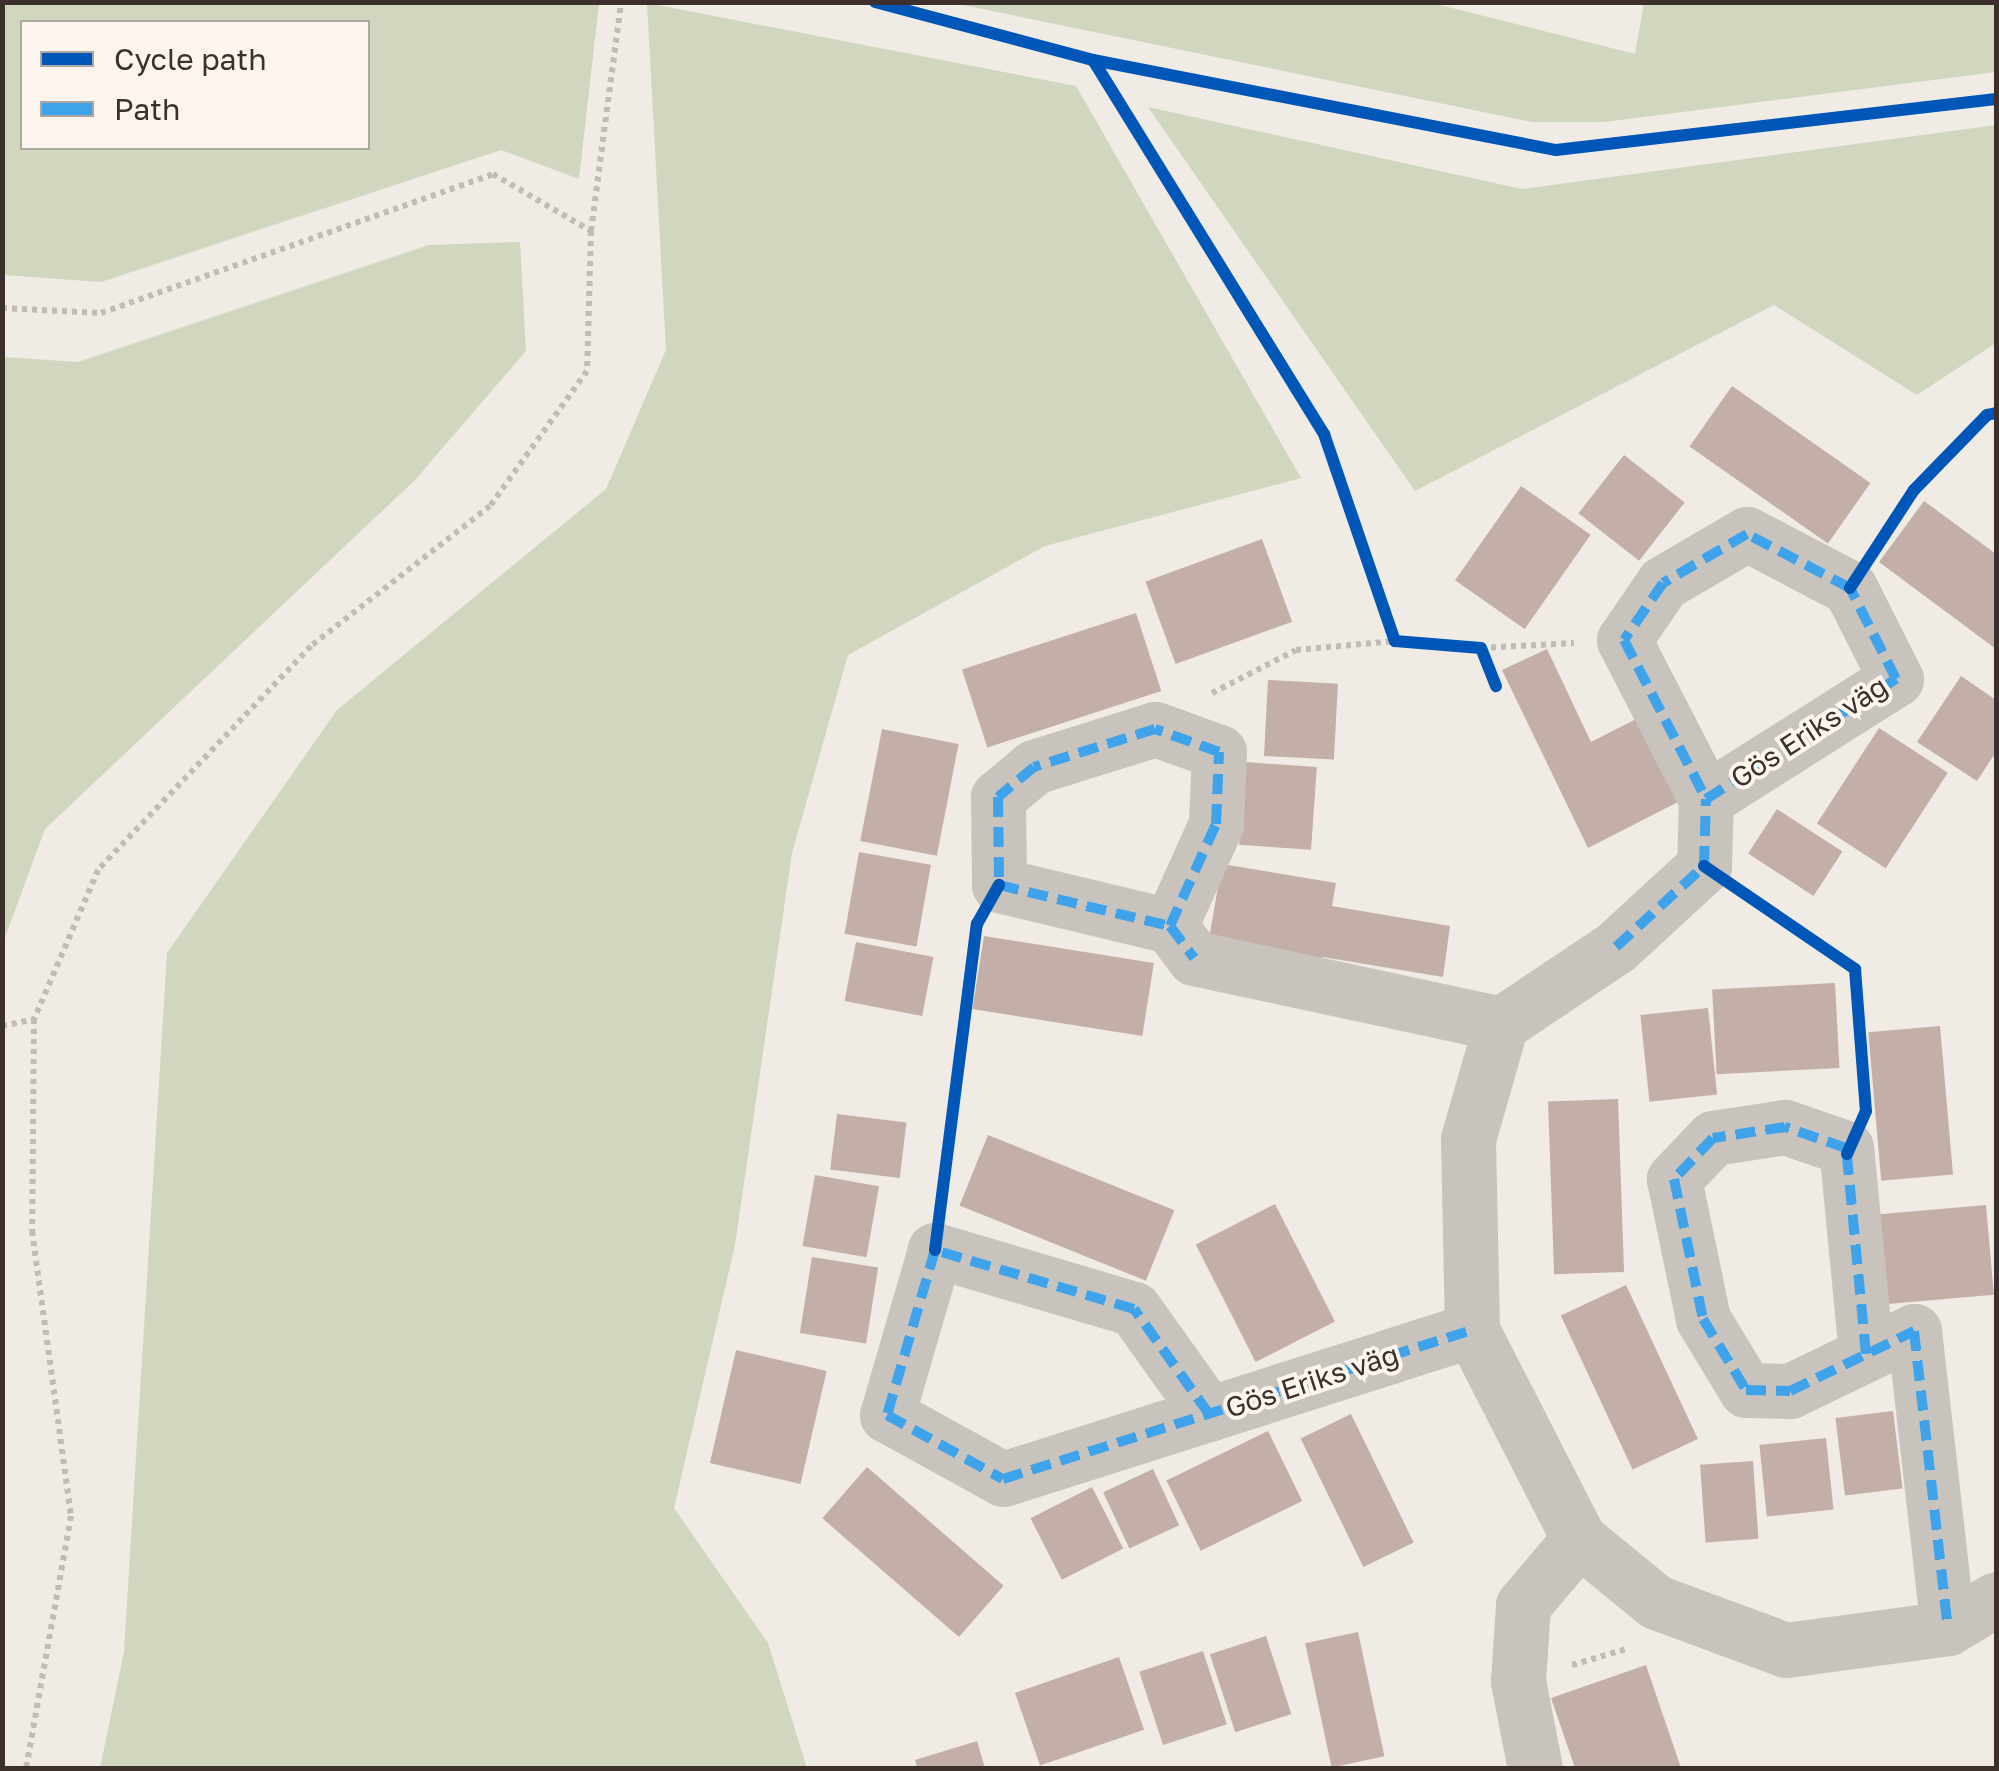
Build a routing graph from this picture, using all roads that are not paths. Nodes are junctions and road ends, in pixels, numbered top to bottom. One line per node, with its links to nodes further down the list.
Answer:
1 (1706, 799): 1 (street, Gös Eriks väg); 3 (street, Gös Eriks väg)
2 (1182, 942): 2 (street); 3 (street)
3 (1501, 1024): 4 (street)
4 (1472, 1330): 6 (street, Gös Eriks väg); 7 (street)
5 (1866, 1354): 5 (street); 9 (street)
6 (1209, 1414): 6 (street, Gös Eriks väg)
7 (1579, 1538): 9 (street); 10 (street)
8 (1996, 1598): 9 (street)
9 (1948, 1628)
10 (1536, 1768)

